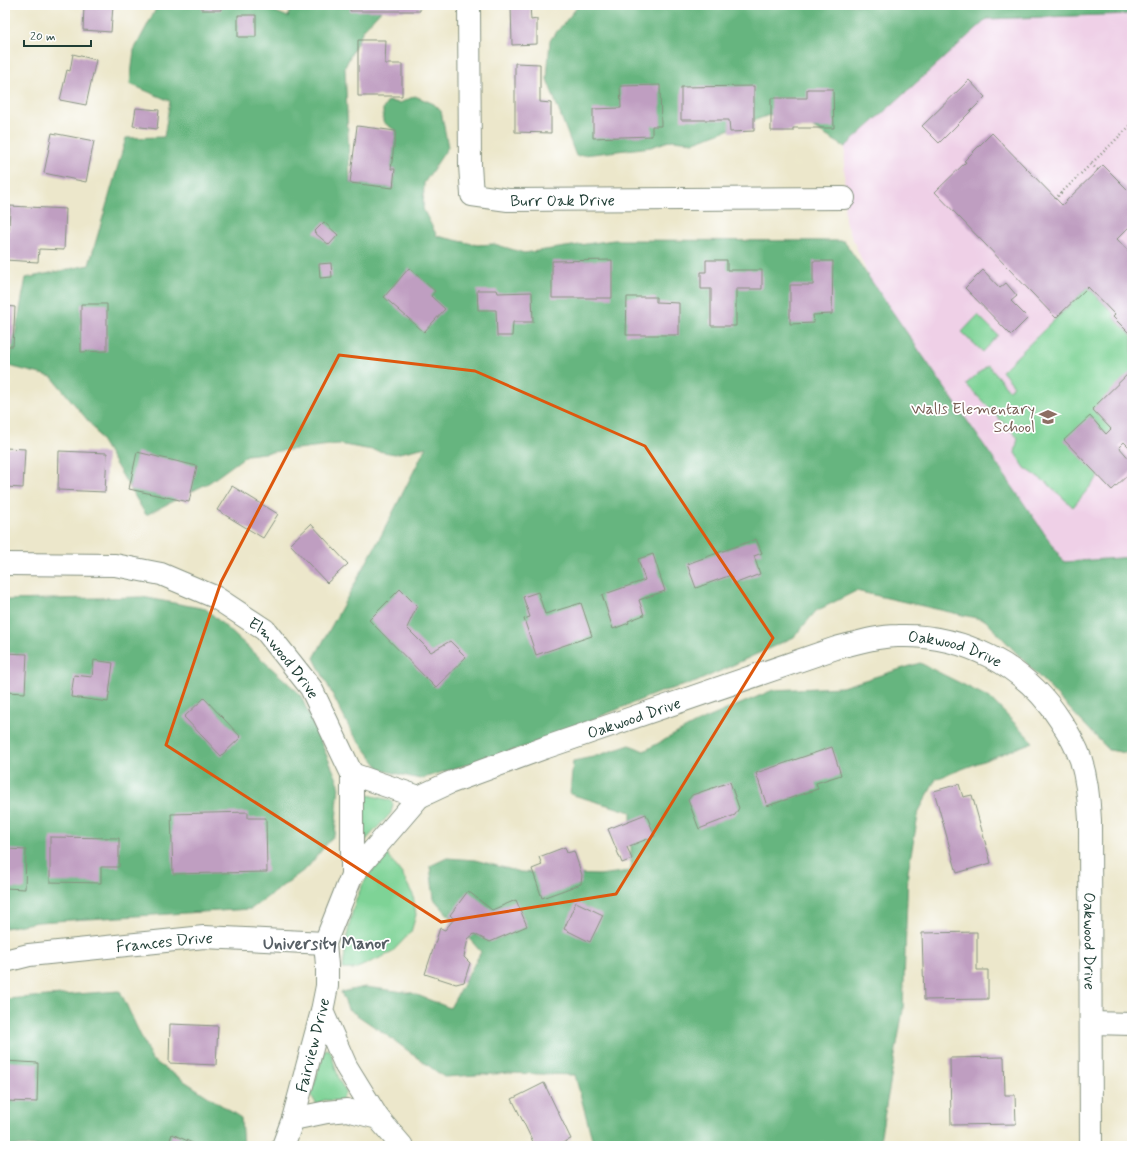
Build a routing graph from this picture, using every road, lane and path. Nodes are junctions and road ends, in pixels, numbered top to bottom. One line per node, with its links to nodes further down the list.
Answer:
1 (469, 5): 5 (street, Burr Oak Drive)
2 (1132, 124): 3 (path)
3 (1092, 164): 4 (path); 6 (path)
4 (1098, 170)
5 (844, 198)
6 (1055, 199)
7 (1132, 248): 8 (path)
8 (1129, 252)
9 (5, 564): 10 (street, Elmwood Drive)
10 (352, 774): 11 (street); 12 (street, Elmwood Drive)
11 (420, 796): 12 (street, Oakwood Drive); 16 (street, Oakwood Drive)
12 (352, 875): 13 (street, Elmwood Drive)
13 (325, 943): 14 (street, Frances Drive); 15 (street, Fairview Drive)
14 (5, 961)
15 (322, 1011): 18 (street); 19 (street, Fairview Drive)
16 (1091, 1023): 17 (street); 22 (street, Oakwood Drive)
17 (1132, 1024)
18 (378, 1118): 19 (street); 21 (street)
19 (293, 1119): 20 (street, Fairview Drive)
20 (283, 1146)
21 (402, 1146)
22 (1091, 1146)

